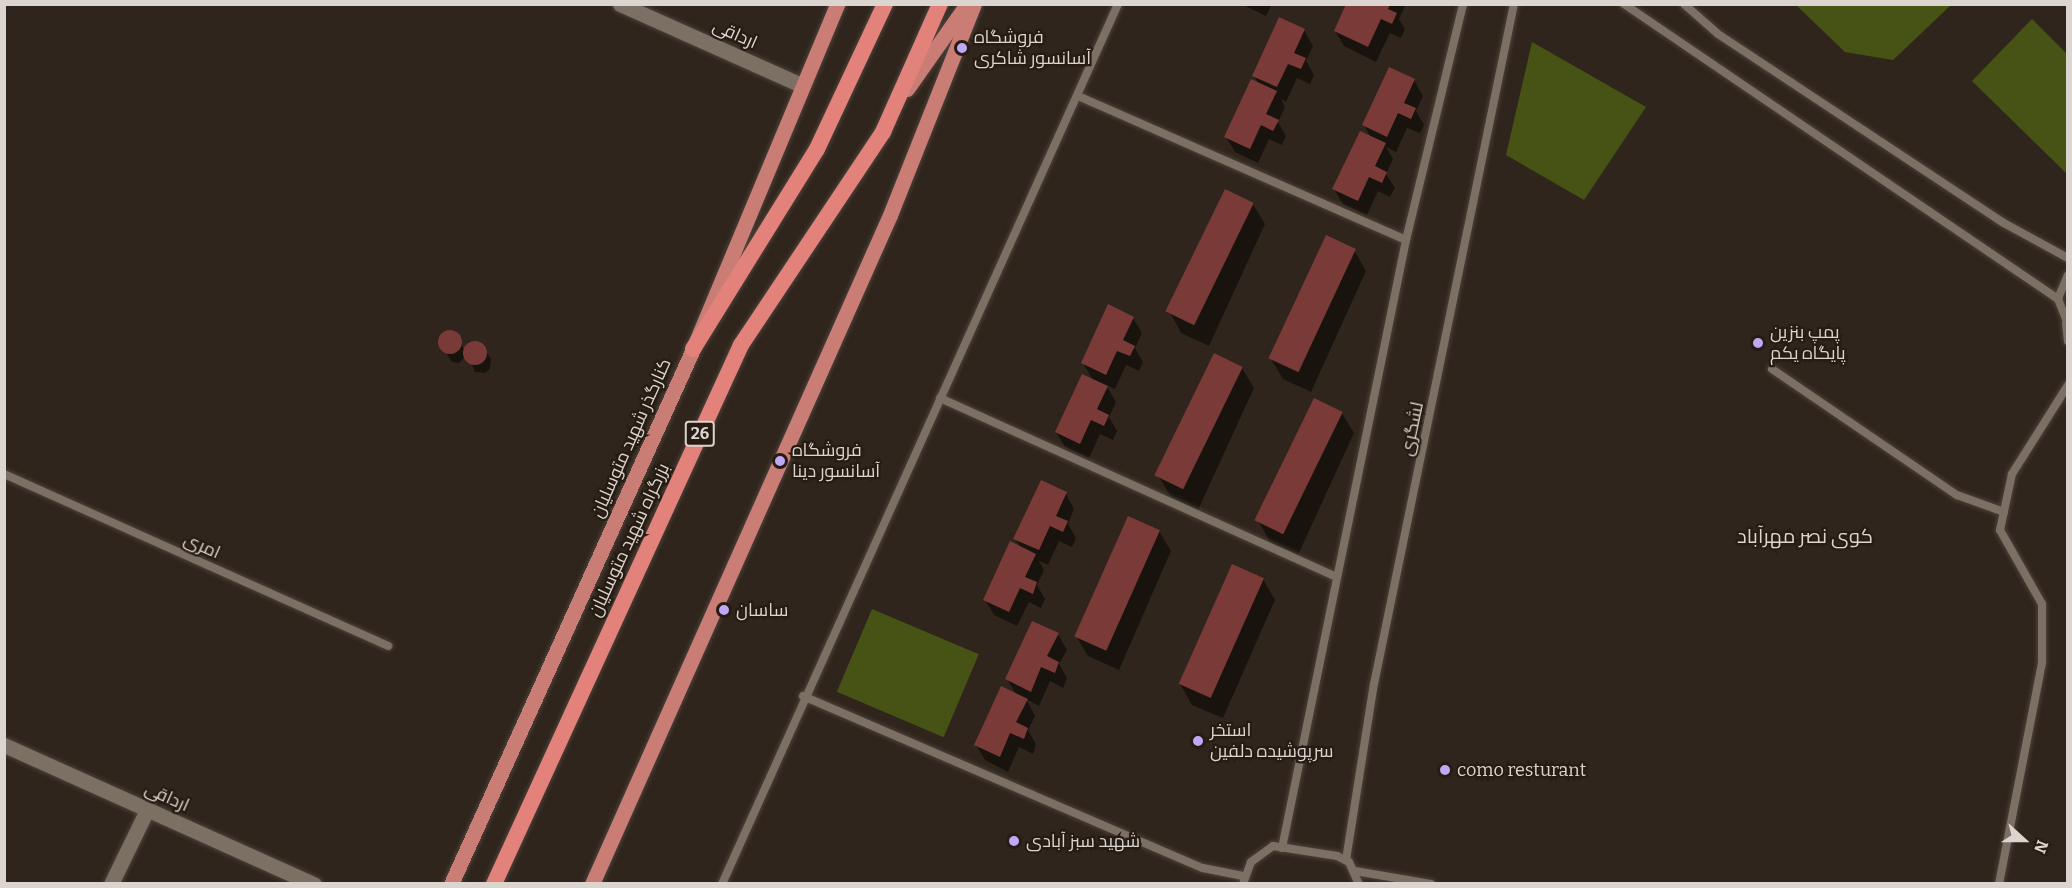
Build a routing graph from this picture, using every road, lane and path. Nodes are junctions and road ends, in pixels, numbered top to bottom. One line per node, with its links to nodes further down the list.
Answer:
1 (621, 4): 12 (street, ارداقی)
2 (837, 4): 12 (main road, کنارگذر شهید متوسلیان)
3 (885, 4): 21 (highway)
4 (940, 4): 14 (highway, بزرگراه شهید متوسلیان / 26)
5 (967, 4): 14 (main road)
6 (974, 4): 41 (main road)
7 (1118, 4): 13 (lane)
8 (1463, 4): 15 (lane)
9 (1514, 4): 33 (lane, لشگری)
10 (1624, 4): 18 (lane)
11 (1684, 4): 16 (lane)
12 (801, 85): 21 (main road, کنارگذر شهید متوسلیان)
13 (1078, 96): 15 (lane); 24 (lane)
14 (894, 109): 40 (highway, بزرگراه شهید متوسلیان / 26)
15 (1406, 240): 27 (lane)
16 (2067, 258)
17 (2067, 275): 18 (lane)
18 (2058, 298): 19 (lane)
19 (2067, 323): 20 (lane)
20 (2067, 341)
21 (693, 349): 39 (main road, کنارگذر شهید متوسلیان)
22 (1772, 369): 26 (lane)
23 (2067, 385): 26 (lane)
24 (940, 398): 27 (lane); 29 (lane)
25 (4, 474): 28 (lane, امری)
26 (2004, 512): 45 (lane)
27 (1337, 577): 32 (lane)
28 (388, 646)
29 (804, 696): 36 (lane); 42 (lane)
30 (4, 745): 31 (street, ارداقی)
31 (147, 810): 35 (street, ارداقی); 37 (street)
32 (1282, 848): 33 (lane); 36 (lane)
33 (1346, 860): 34 (lane)
34 (1355, 871): 43 (lane); 44 (lane)
35 (292, 879): 38 (street, ارداقی)
36 (1243, 880)
37 (111, 884)
38 (314, 884)
39 (451, 884)
40 (494, 884)
41 (592, 884)
42 (722, 884)
43 (1359, 884)
44 (1431, 884)
45 (1999, 884)

